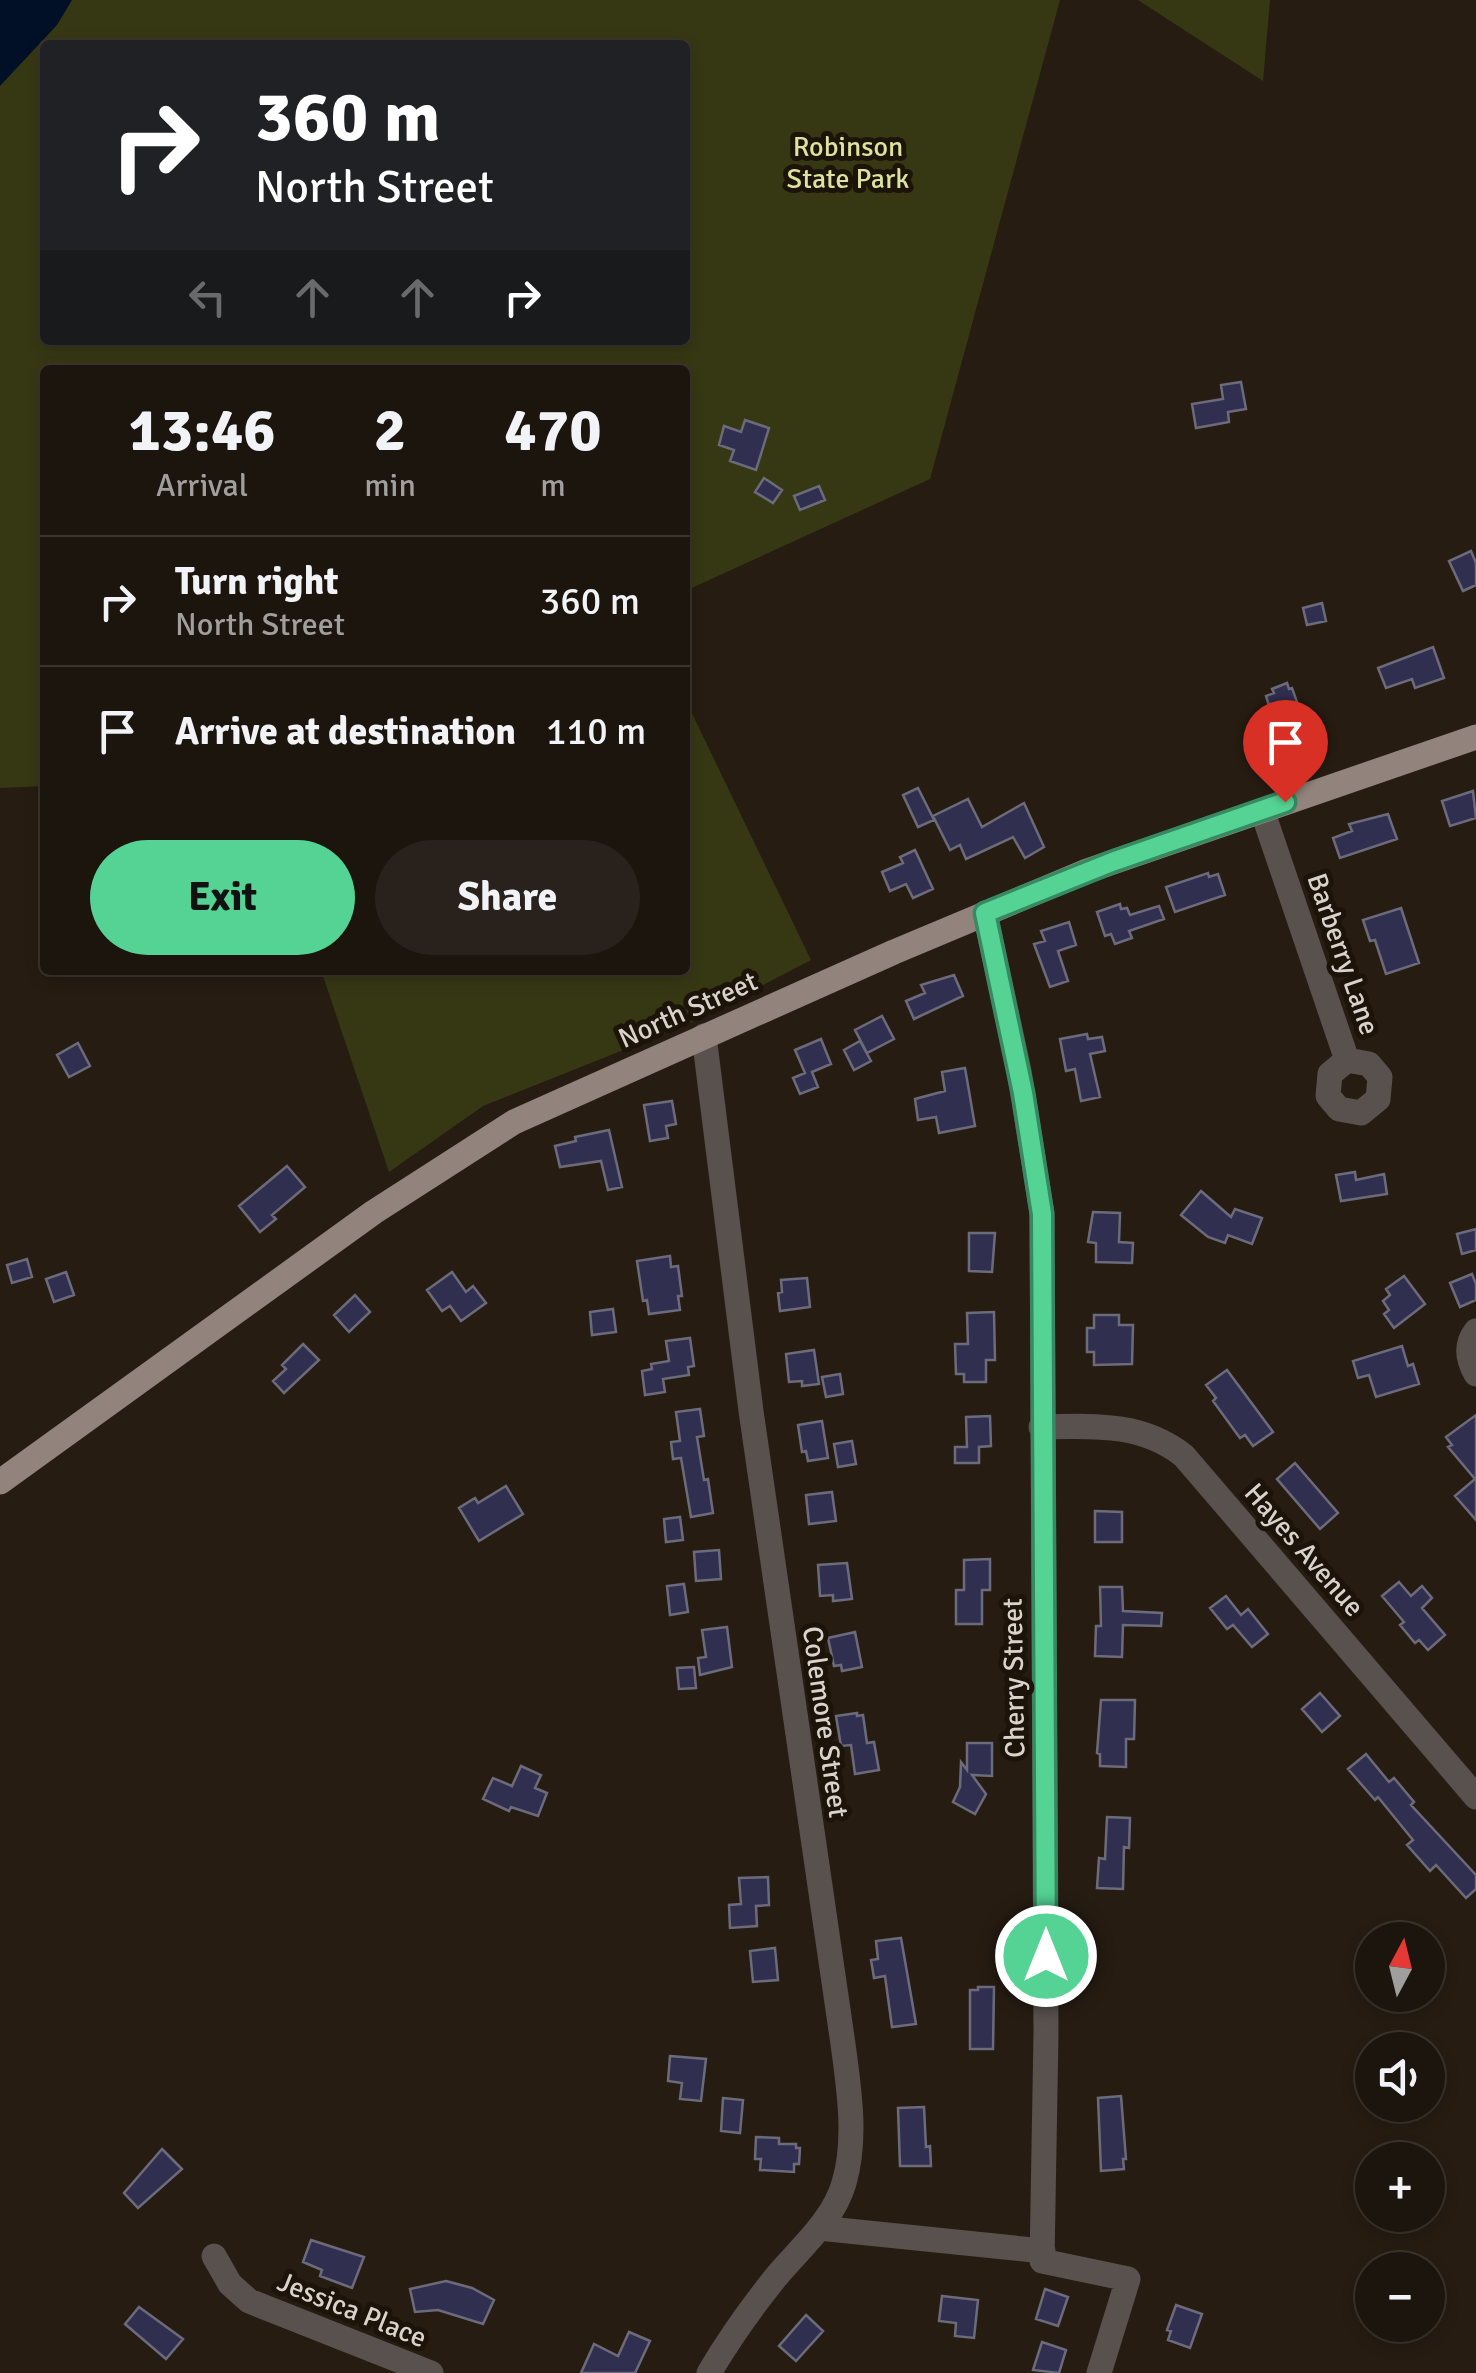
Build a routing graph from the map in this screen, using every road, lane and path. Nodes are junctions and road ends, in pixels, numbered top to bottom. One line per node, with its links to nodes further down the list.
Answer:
1 (1476, 737): 2 (main road, North Street)
2 (1262, 810): 3 (main road, North Street); 5 (street, Barberry Lane)
3 (985, 913): 4 (main road, North Street); 8 (street, Cherry Street)
4 (704, 1036): 9 (main road, North Street); 11 (street, Colemore Street)
5 (1347, 1060)
6 (1473, 1337): 7 (street)
7 (1476, 1374)
8 (1041, 1427): 10 (street, Hayes Avenue); 12 (street, Cherry Street)
9 (0, 1482)
10 (1476, 1797)
11 (820, 2228): 12 (street); 15 (street, Colemore Street)
12 (1042, 2251): 16 (street)
13 (214, 2256): 14 (street, Jessica Place)
14 (431, 2373)
15 (709, 2373)
16 (1099, 2373)

